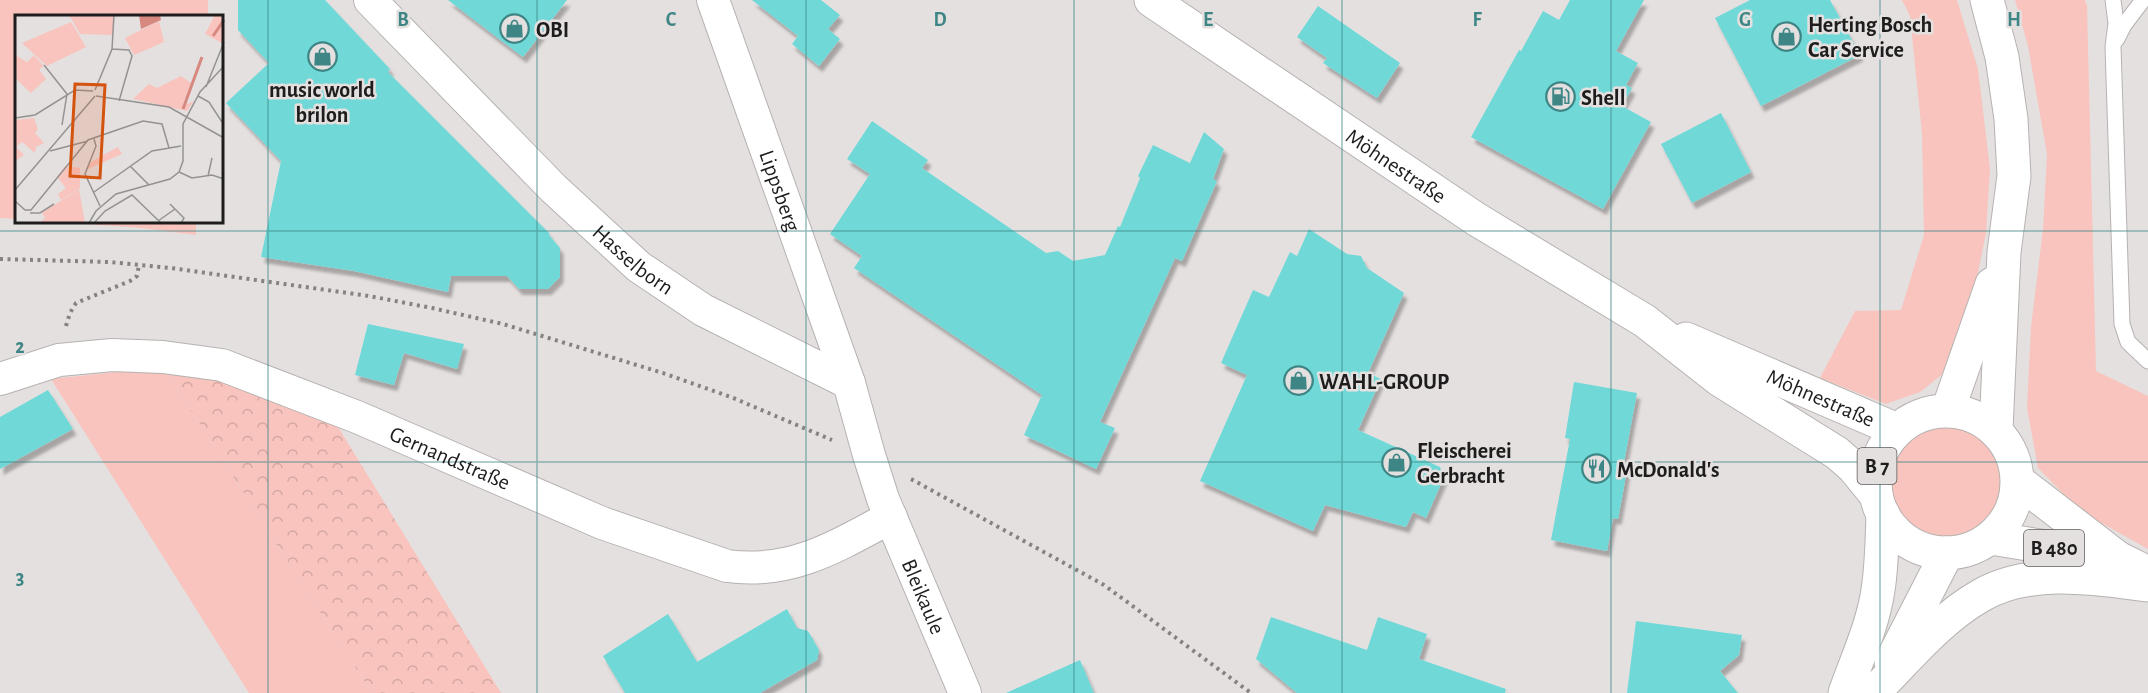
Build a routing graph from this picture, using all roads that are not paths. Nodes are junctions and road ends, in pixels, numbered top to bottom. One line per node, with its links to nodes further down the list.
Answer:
1 (370, 0): 12 (street, Hasselborn)
2 (713, 0): 12 (street, Lippsberg)
3 (1151, 0): 9 (main road, Möhnestraße)
4 (1987, 0): 8 (main road)
5 (2114, 0): 7 (lane)
6 (2143, 0): 7 (lane)
7 (2113, 47): 10 (lane)
8 (2004, 252): 13 (main road); 15 (main road)
9 (1646, 321): 14 (main road, Möhnestraße); 17 (main road, Möhnestraße)
10 (2148, 361)
11 (0, 379): 18 (street, Gernandstraße)
12 (849, 383): 18 (street)
13 (1948, 410): 14 (main road, B 7); 15 (main road, B 7)
14 (1898, 430): 17 (main road, B 7)
15 (1996, 430): 16 (main road, B 7)
16 (2018, 481): 19 (main road, B 7); 21 (main road, B 480)
17 (1879, 505): 20 (main road, B 7); 24 (main road, B 7)
18 (887, 508): 25 (street, Bleikaule)
19 (1990, 538): 20 (main road, B 7); 21 (main road, B 480)
20 (1947, 553): 24 (main road)
21 (2118, 558): 22 (main road, B 480)
22 (2148, 573)
23 (2148, 585): 24 (main road)
24 (1866, 692)
25 (965, 693)

